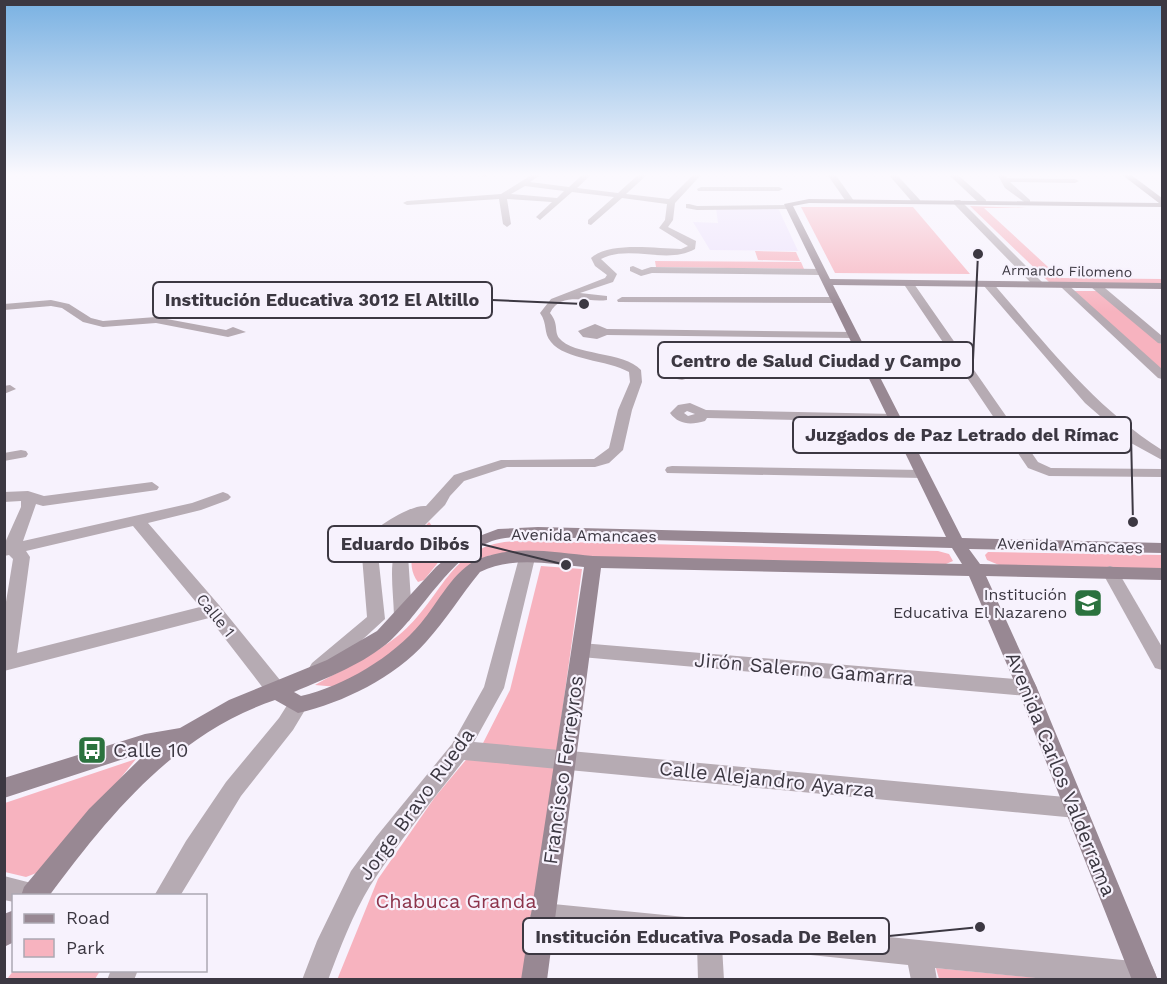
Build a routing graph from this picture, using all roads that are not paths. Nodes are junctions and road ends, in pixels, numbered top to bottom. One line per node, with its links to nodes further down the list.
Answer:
1 (506, 220): 7 (street)
2 (593, 220): 6 (street)
3 (669, 220): 16 (street)
4 (795, 220): 9 (street, Avenida Carlos Valderrama)
5 (975, 220): 12 (street)
6 (591, 222)
7 (507, 224)
8 (651, 270): 9 (street)
9 (824, 277): 10 (street, Armando Filomeno); 17 (street, Avenida Carlos Valderrama)
10 (908, 283): 11 (street, Armando Filomeno); 32 (street)
11 (988, 284): 12 (street, Armando Filomeno); 29 (street)
12 (1039, 285): 13 (street, Armando Filomeno)
13 (1065, 285): 14 (street, Armando Filomeno); 25 (street)
14 (1095, 285): 15 (street, Armando Filomeno); 22 (street)
15 (1162, 286)
16 (559, 298): 17 (street); 38 (street)
17 (836, 300): 21 (street, Avenida Carlos Valderrama)
18 (4, 307): 20 (street)
19 (605, 332): 21 (street)
20 (228, 334)
21 (853, 335): 24 (street, Avenida Carlos Valderrama)
22 (1162, 341)
23 (692, 372): 24 (street)
24 (872, 374): 27 (street, Avenida Carlos Valderrama)
25 (1162, 375)
26 (702, 414): 27 (street)
27 (894, 418): 33 (street, Avenida Carlos Valderrama)
28 (21, 454): 30 (street)
29 (1162, 456)
30 (4, 457)
31 (672, 470): 33 (street)
32 (1162, 473)
33 (922, 474): 40 (street, Avenida Carlos Valderrama)
34 (152, 487): 35 (street)
35 (28, 496): 36 (street); 42 (street)
36 (4, 497)
37 (224, 497): 39 (street)
38 (440, 502): 49 (street); 53 (street)
39 (137, 521): 42 (street); 48 (street, Calle 1)
40 (956, 542): 41 (street, Avenida Amancaes); 45 (street, Avenida Carlos Valderrama); 49 (street, Avenida Amancaes)
41 (1162, 548)
42 (8, 550): 52 (street)
43 (527, 558): 44 (street, Avenida Amancaes); 56 (street, Avenida Amancaes); 58 (street, Jorge Bravo Rueda)
44 (593, 562): 45 (street, Avenida Amancaes); 50 (street, Francisco Ferreyros)
45 (975, 570): 46 (street, Avenida Amancaes); 54 (street, Avenida Carlos Valderrama)
46 (1110, 572): 47 (street, Avenida Amancaes); 51 (street)
47 (1162, 573)
48 (213, 610): 52 (street); 55 (street, Calle 1)
49 (403, 616): 53 (street, Avenida Amancaes)
50 (581, 650): 54 (street, Jirón Salerno Gamarra); 59 (street, Francisco Ferreyros)
51 (1162, 663)
52 (5, 664)
53 (312, 674): 55 (street, Avenida Amancaes)
54 (1027, 688): 61 (street, Avenida Carlos Valderrama)
55 (277, 690): 56 (street, Calle 1); 57 (street, Avenida Amancaes)
56 (298, 705): 65 (street)
57 (183, 736): 60 (street); 64 (street, Avenida Amancaes)
58 (459, 750): 59 (street, Calle Alejandro Ayarza); 70 (street, Jorge Bravo Rueda)
59 (564, 759): 61 (street, Calle Alejandro Ayarza); 66 (street, Francisco Ferreyros)
60 (4, 788)
61 (1076, 808): 69 (street, Avenida Carlos Valderrama)
62 (4, 888): 63 (street)
63 (29, 894)
64 (34, 894)
65 (167, 894)
66 (543, 916): 67 (street); 71 (street, Francisco Ferreyros)
67 (709, 932): 68 (street); 72 (street)
68 (919, 953): 69 (street); 73 (street)
69 (1144, 977)
70 (315, 980)
71 (534, 980)
72 (711, 980)
73 (924, 980)

